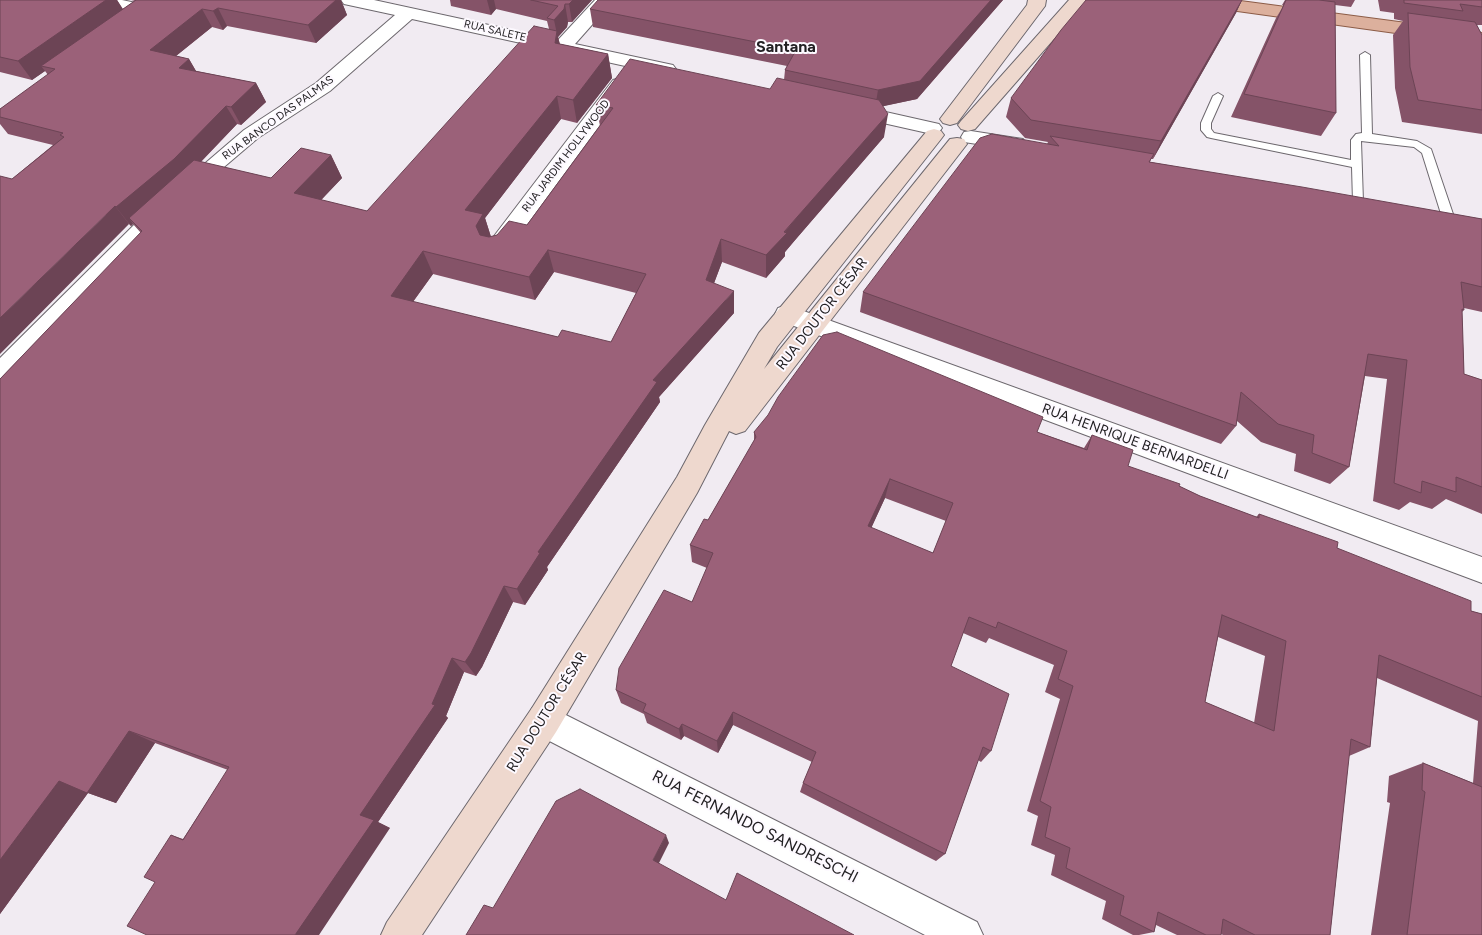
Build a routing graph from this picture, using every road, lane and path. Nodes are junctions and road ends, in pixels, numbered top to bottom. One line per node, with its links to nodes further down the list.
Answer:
1 (97, 0): 7 (street)
2 (350, 0): 8 (street, RUA SALETE)
3 (605, 0): 12 (street)
4 (1038, 0): 19 (street, RUA DOUTOR CÉSAR)
5 (1079, 0): 19 (street, RUA DOUTOR CÉSAR)
6 (1194, 0): 10 (main road)
7 (151, 5): 9 (street)
8 (409, 12): 12 (street, RUA SALETE); 28 (street, RUA BANCO DAS PALMAS)
9 (128, 22)
10 (1427, 31): 11 (main road); 13 (main road)
11 (1482, 39)
12 (562, 47): 15 (street, RUA SALETE)
13 (1482, 50)
14 (1365, 55): 20 (lane)
15 (636, 62): 16 (street, RUA SALETE); 25 (street, RUA JARDIM HOLLYWOOD)
16 (683, 73)
17 (1218, 96): 22 (lane)
18 (832, 106): 19 (street)
19 (952, 131): 21 (street); 26 (street, RUA DOUTOR CÉSAR); 27 (street, RUA DOUTOR CÉSAR)
20 (1367, 135): 22 (lane); 24 (lane)
21 (1040, 148)
22 (1357, 165): 23 (lane)
23 (1357, 202)
24 (1448, 217)
25 (496, 250)
26 (787, 314): 27 (street, RUA HENRIQUE BERNARDELLI); 29 (street, RUA DOUTOR CÉSAR)
27 (814, 324): 29 (street, RUA DOUTOR CÉSAR); 30 (street, RUA HENRIQUE BERNARDELLI)
28 (0, 374)
29 (687, 485): 31 (street, RUA DOUTOR CÉSAR)
30 (1482, 570)
31 (544, 720): 32 (street, RUA DOUTOR CÉSAR); 33 (street, RUA FERNANDO SANDRESCHI)
32 (400, 935)
33 (964, 935)

